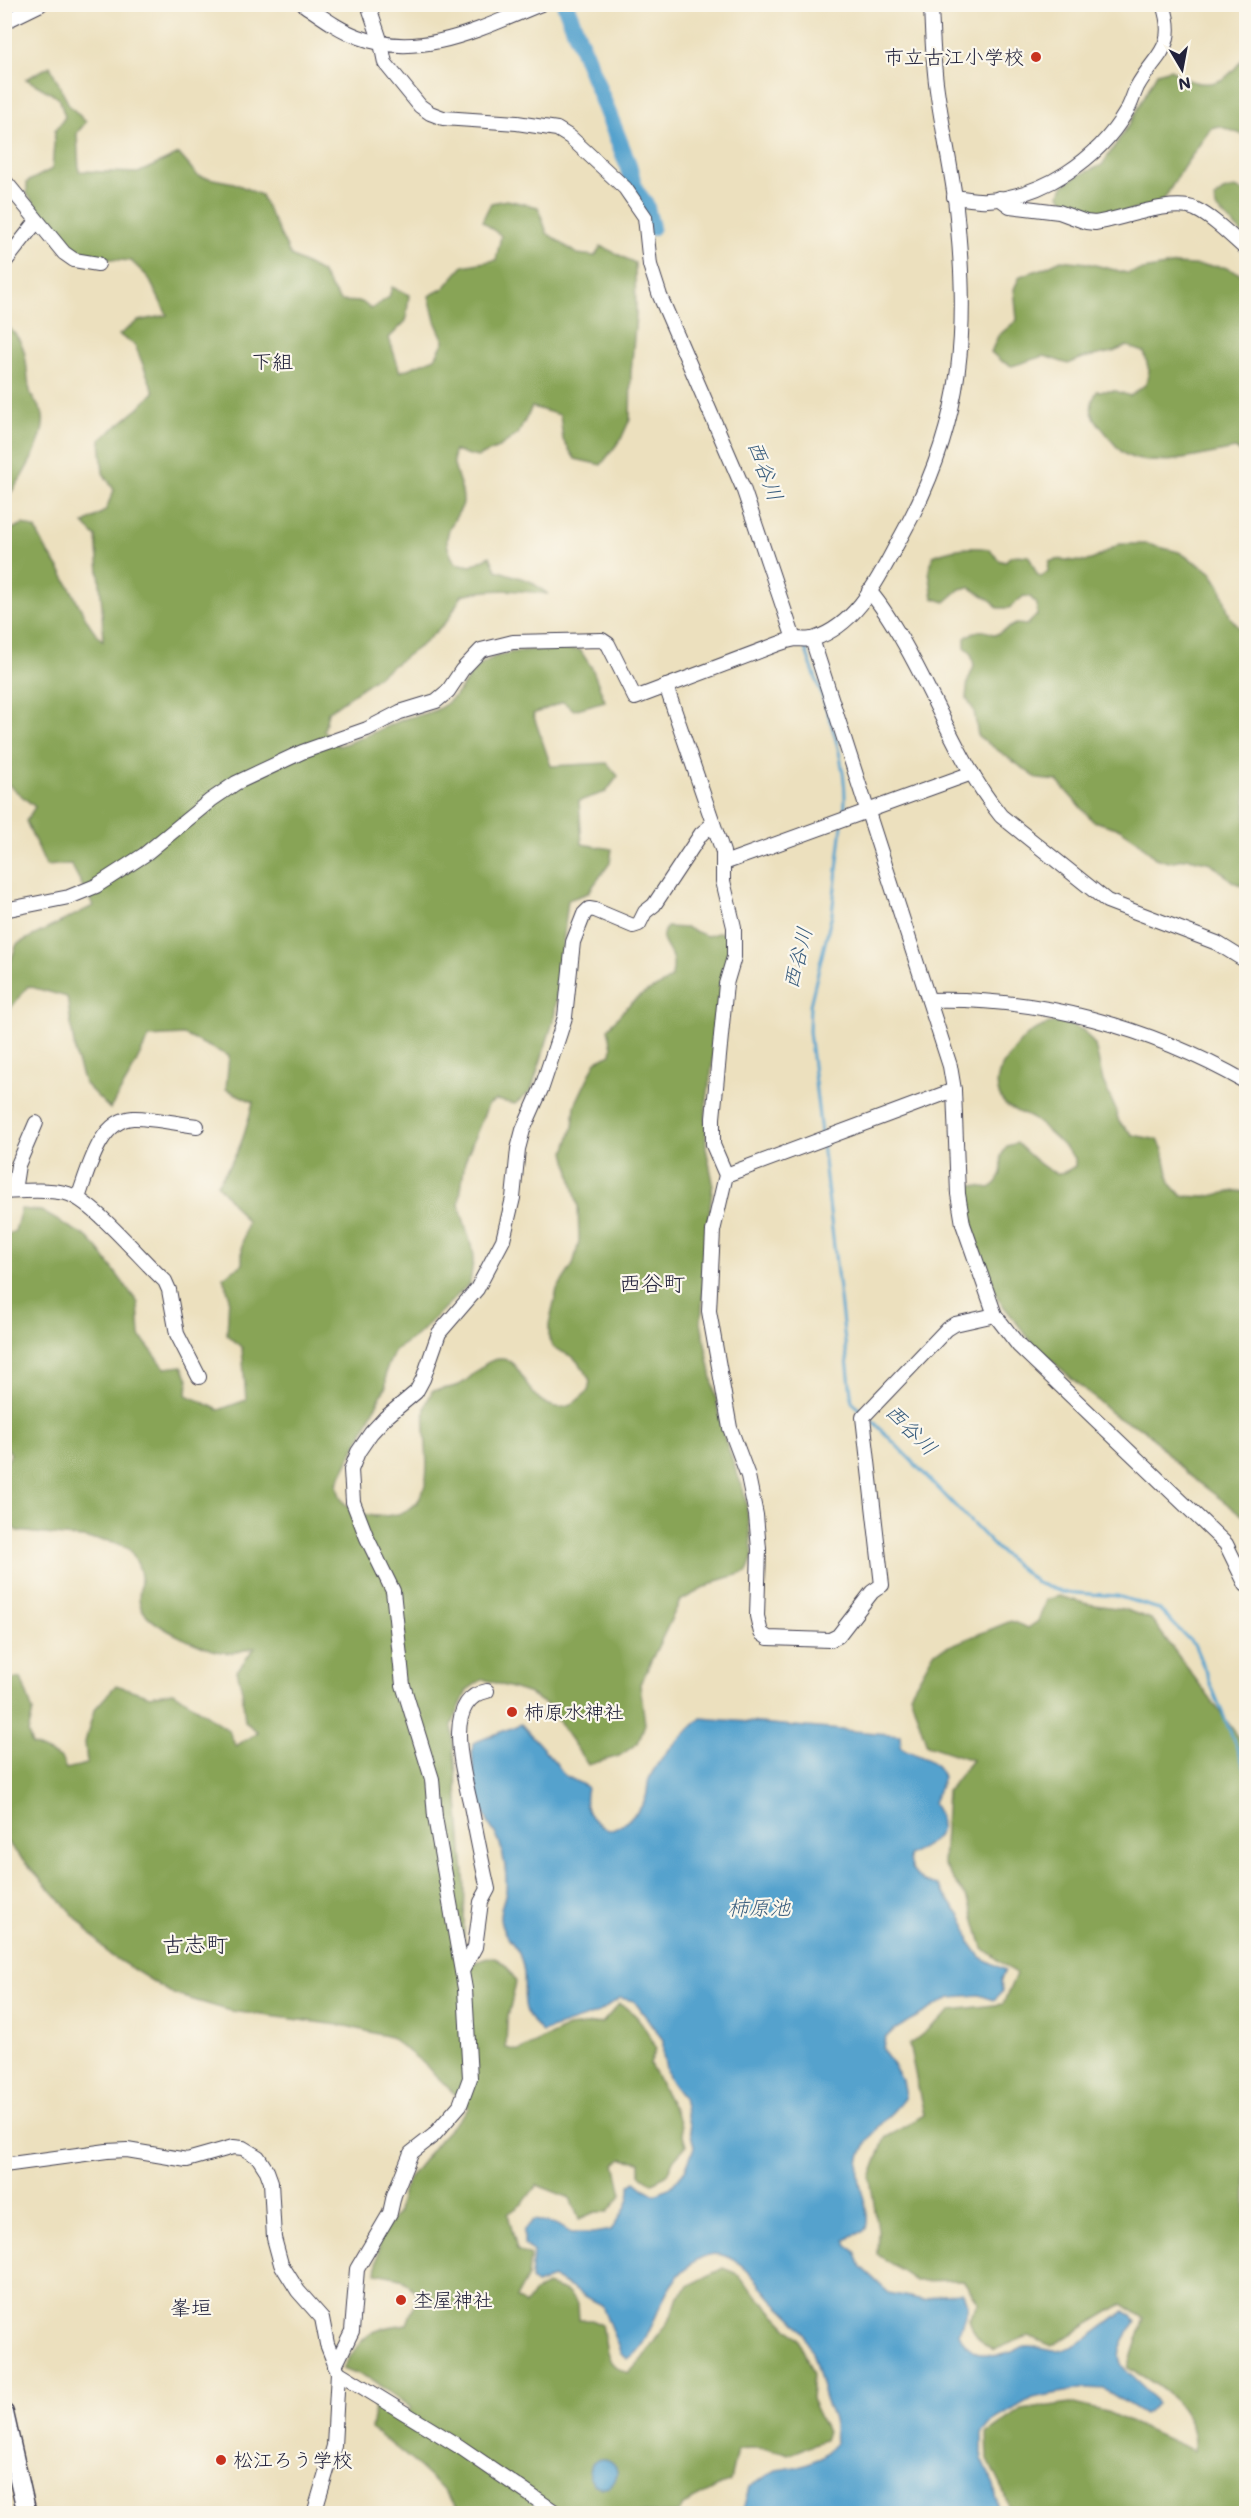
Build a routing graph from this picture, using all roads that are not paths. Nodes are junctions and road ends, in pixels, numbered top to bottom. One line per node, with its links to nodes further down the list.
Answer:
1 (303, 4): 8 (street)
2 (368, 4): 8 (street)
3 (541, 4): 8 (street)
4 (931, 4): 10 (street)
5 (1163, 4): 11 (street)
6 (35, 6): 7 (street)
7 (4, 22)
8 (381, 43): 17 (street)
9 (4, 180): 12 (street)
10 (954, 197): 11 (street); 16 (street)
11 (999, 198): 13 (street)
12 (37, 221): 14 (street); 15 (street)
13 (1246, 249)
14 (4, 263)
15 (98, 264)
16 (869, 591): 18 (street); 20 (street)
17 (794, 639): 18 (street); 19 (street)
18 (812, 639): 21 (street)
19 (666, 686): 22 (street); 24 (street)
20 (972, 773): 21 (street); 25 (street)
21 (868, 812): 23 (street); 26 (street)
22 (713, 824): 23 (street); 38 (street)
23 (724, 862): 31 (street)
24 (4, 910)
25 (1246, 961)
26 (929, 1000): 27 (street); 28 (street)
27 (1246, 1082)
28 (954, 1090): 31 (street); 34 (street)
29 (36, 1123): 32 (street)
30 (197, 1126): 33 (street)
31 (726, 1175): 34 (street)
32 (9, 1192): 33 (street)
33 (78, 1198): 35 (street)
34 (995, 1315): 36 (street)
35 (198, 1377)
36 (1246, 1585)
37 (487, 1691): 38 (street)
38 (462, 1971): 40 (street)
39 (4, 2165): 40 (street)
40 (337, 2369): 43 (street); 44 (street)
41 (4, 2413): 42 (main road)
42 (27, 2514)
43 (314, 2514)
44 (558, 2514)

